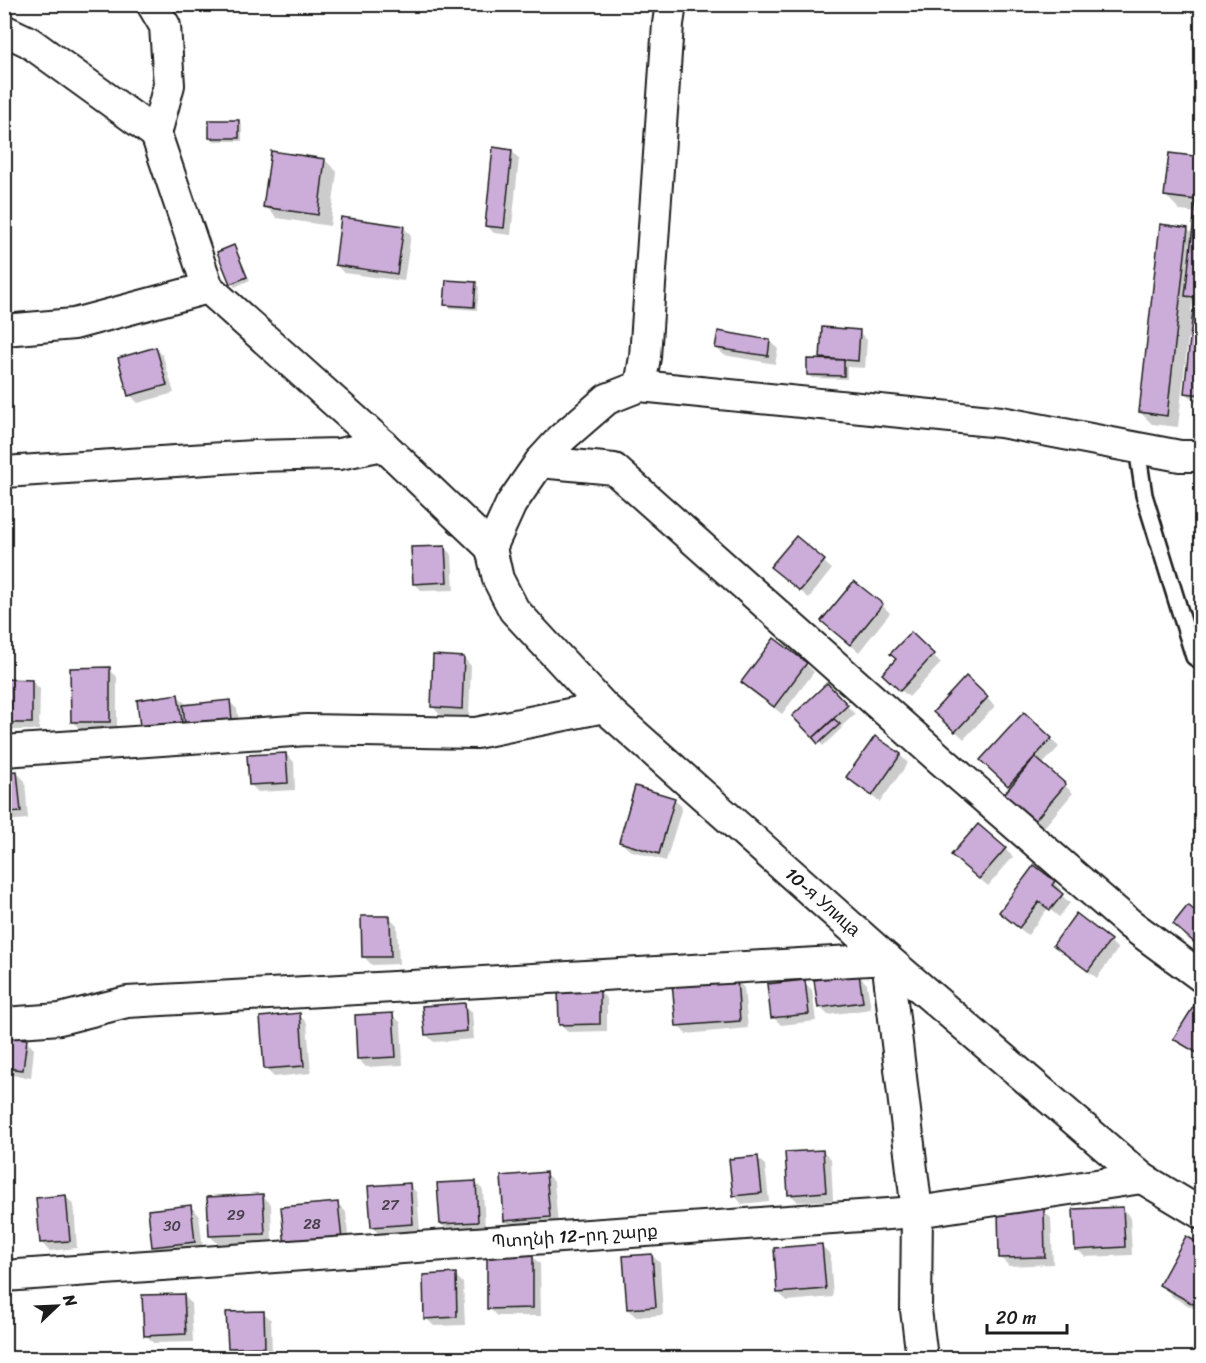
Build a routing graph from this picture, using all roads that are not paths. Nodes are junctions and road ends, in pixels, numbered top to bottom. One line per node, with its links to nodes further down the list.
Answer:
1 (152, 4): 4 (street)
2 (671, 4): 7 (street)
3 (4, 30): 4 (street)
4 (156, 134): 5 (street)
5 (208, 288): 6 (street); 8 (street)
6 (4, 330)
7 (640, 386): 9 (street); 11 (street)
8 (383, 445): 12 (street); 13 (street)
9 (1137, 448): 10 (street); 14 (lane)
10 (1202, 456)
11 (540, 462): 13 (street); 18 (street)
12 (4, 472)
13 (491, 548): 15 (street, 10-я Улица)
14 (1202, 662)
15 (604, 707): 16 (street); 17 (street, 10-я Улица)
16 (4, 751)
17 (887, 959): 19 (street); 20 (street, 10-я Улица); 21 (street)
18 (1202, 977)
19 (4, 1023)
20 (1142, 1178): 21 (street, Պտղնի 12-րդ շարք); 22 (street, 10-я Улица)
21 (917, 1212): 23 (street, Պտղնի 12-րդ շարք); 24 (street)
22 (1202, 1214)
23 (4, 1276)
24 (922, 1359)

